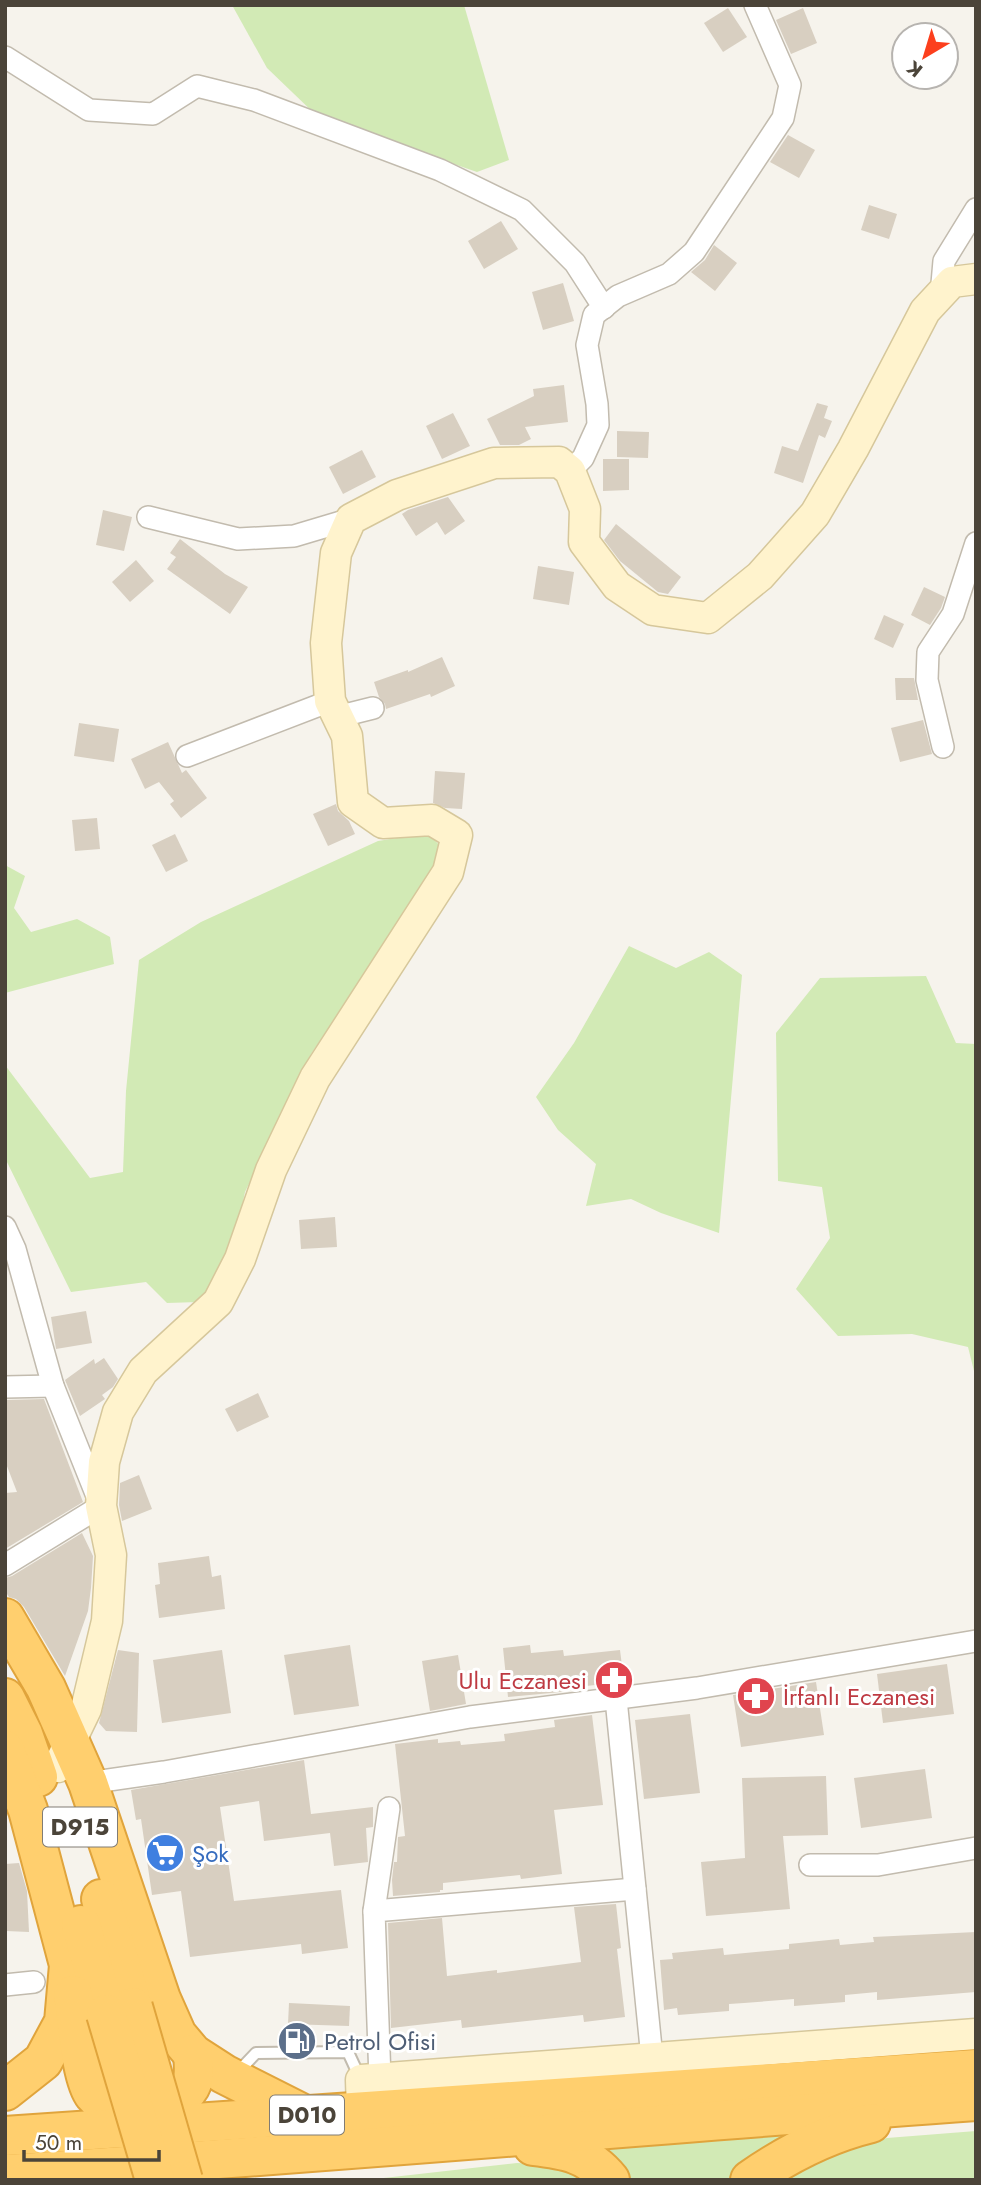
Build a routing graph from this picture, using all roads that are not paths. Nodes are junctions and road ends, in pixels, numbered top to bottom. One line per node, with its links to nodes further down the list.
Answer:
1 (755, 5): 6 (street)
2 (5, 57): 6 (street)
3 (976, 209): 5 (street)
4 (976, 279): 5 (street)
5 (941, 295): 7 (street)
6 (604, 307): 7 (street)
7 (570, 471): 9 (street)
8 (148, 517): 9 (street)
9 (351, 519): 12 (street)
10 (976, 542): 13 (street)
11 (373, 708): 12 (street)
12 (333, 709): 14 (street); 18 (street)
13 (943, 747)
14 (187, 756)
15 (5, 1227): 16 (street)
16 (54, 1386): 17 (street); 18 (street)
17 (5, 1388)
18 (101, 1506): 19 (street); 26 (street)
19 (5, 1565)
20 (5, 1618): 26 (highway)
21 (976, 1641): 24 (street)
22 (5, 1656): 26 (highway, D915)
23 (5, 1698): 37 (highway, D915)
24 (616, 1699): 26 (street); 32 (street)
25 (5, 1750): 34 (highway)
26 (72, 1764): 37 (highway, D915); 39 (highway)
27 (5, 1782): 29 (street)
28 (389, 1808): 33 (street)
29 (5, 1814)
30 (976, 1848): 31 (street)
31 (810, 1865)
32 (635, 1889): 33 (street); 40 (street)
33 (374, 1911): 42 (street)
34 (69, 1965): 39 (highway); 43 (highway)
35 (34, 1982): 36 (street)
36 (5, 1985)
37 (120, 2011): 49 (highway, bridge); 50 (highway, bridge)
38 (976, 2034): 40 (street)
39 (193, 2054): 41 (highway)
40 (652, 2058): 42 (street)
41 (232, 2079): 42 (lane); 45 (highway)
42 (368, 2090): 44 (highway, D010); 45 (highway, D010)
43 (5, 2091)
44 (973, 2091): 47 (highway, D010); 52 (highway)
45 (305, 2115): 46 (highway, D010)
46 (5, 2136)
47 (443, 2140): 48 (highway, D010); 51 (highway)
48 (5, 2175)
49 (155, 2180)
50 (183, 2180)
51 (610, 2180)
52 (750, 2180)

